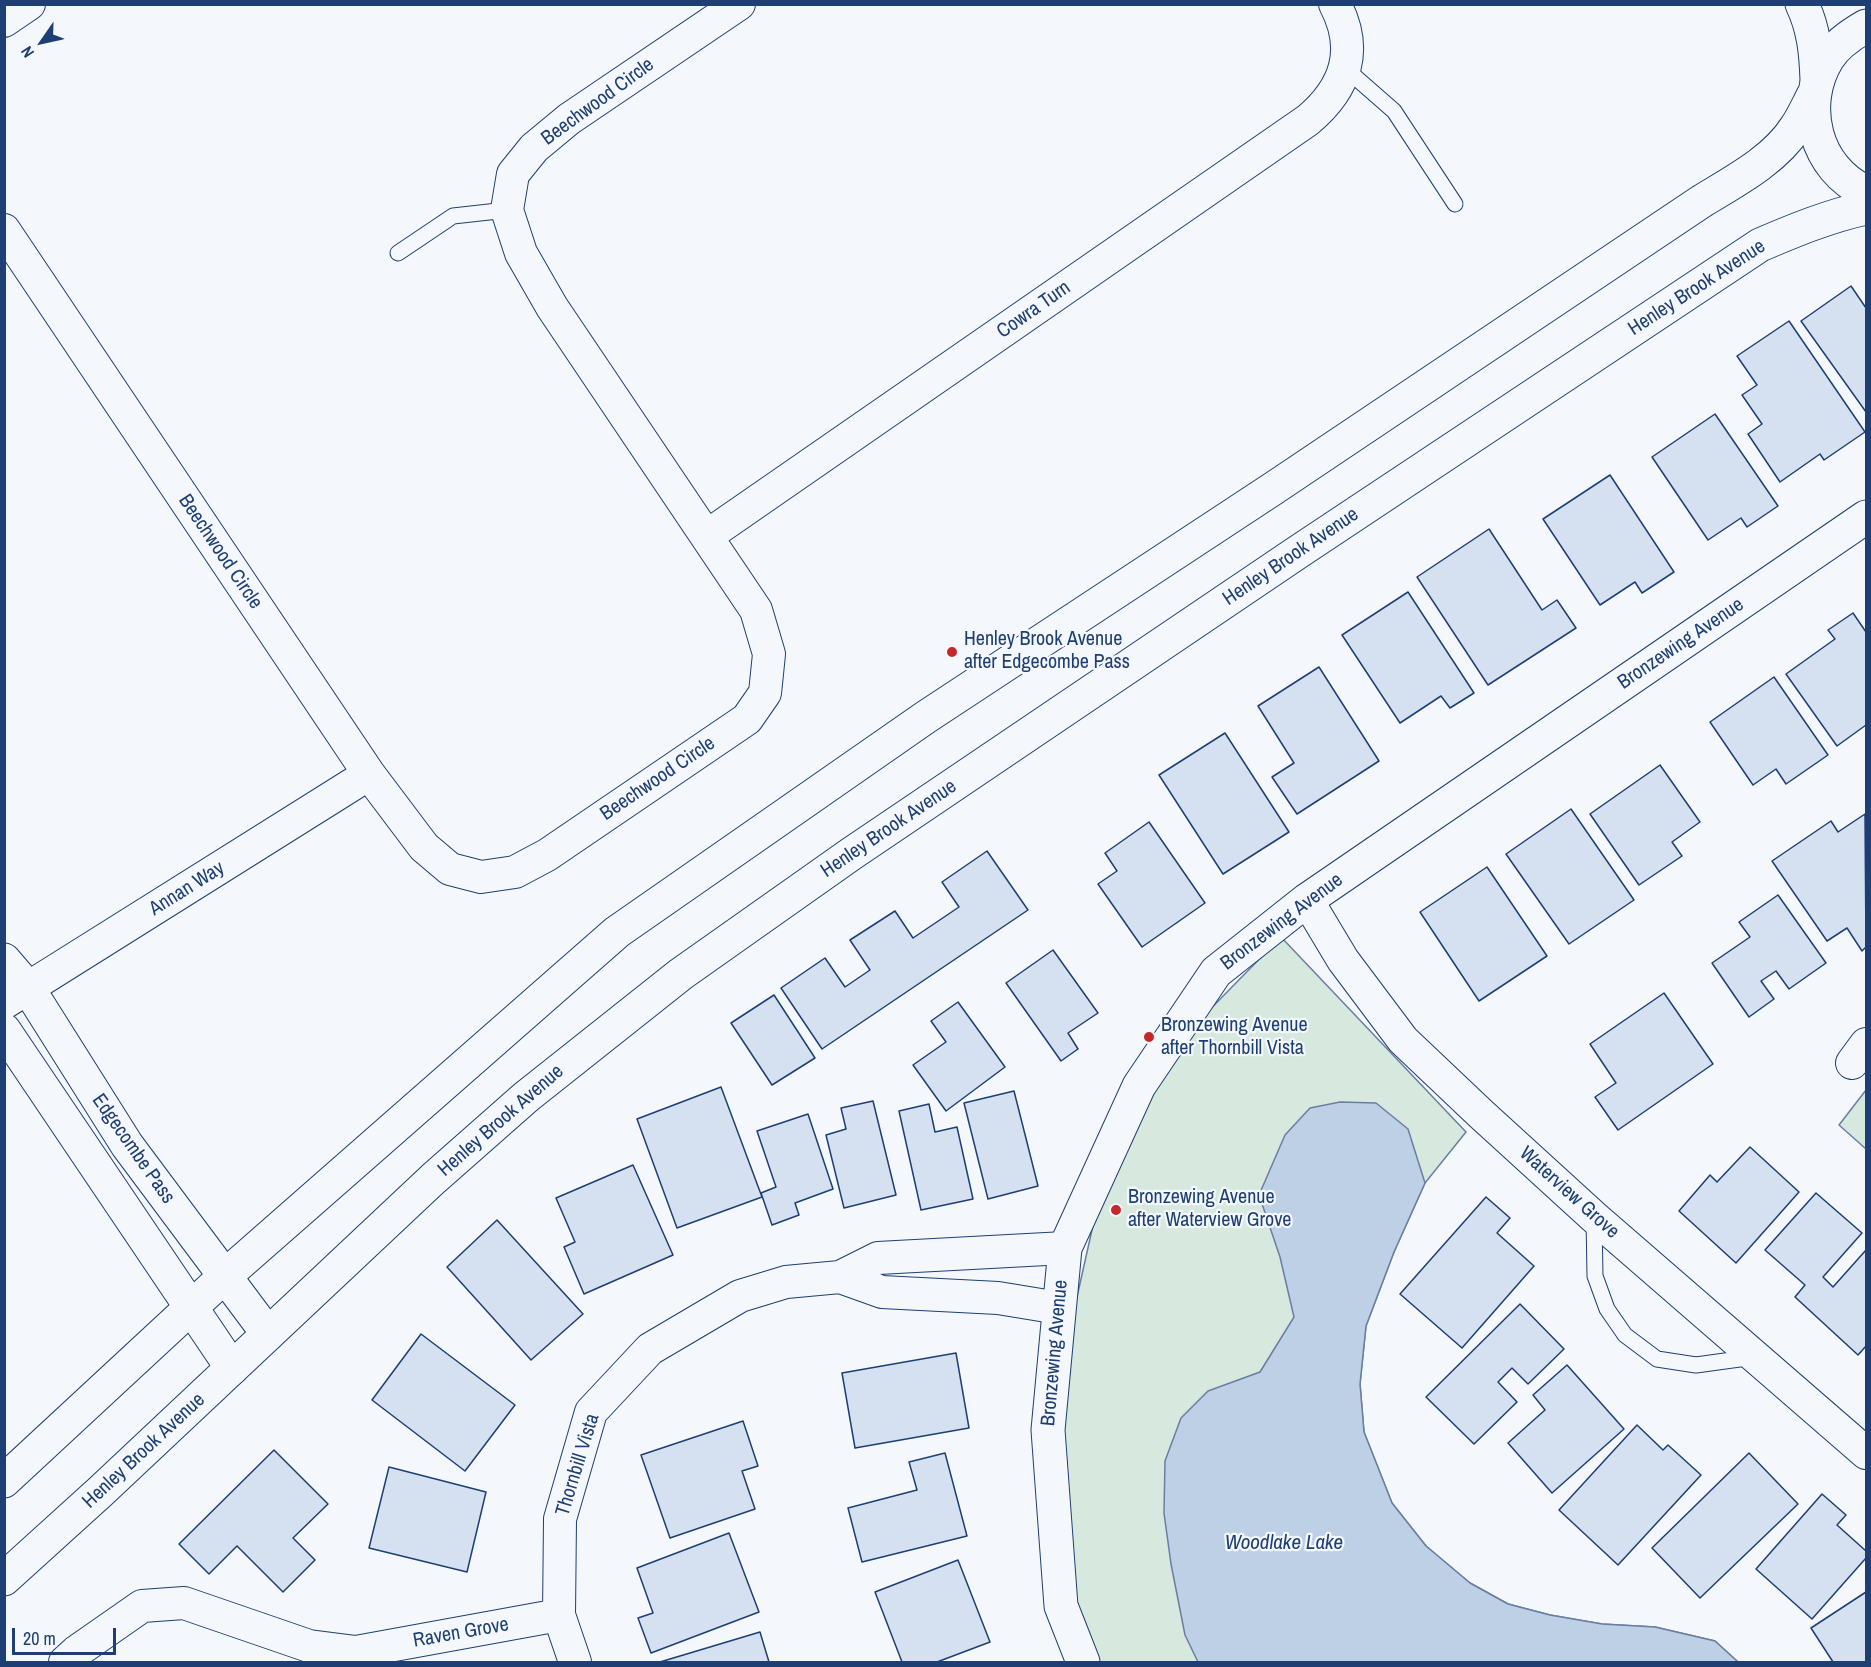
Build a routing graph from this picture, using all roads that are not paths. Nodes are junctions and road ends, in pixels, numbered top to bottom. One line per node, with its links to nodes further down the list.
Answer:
1 (29, 4): 5 (street)
2 (739, 4): 12 (street, Beechwood Circle)
3 (1335, 4): 7 (street, Cowra Turn)
4 (1802, 4): 8 (main road)
5 (4, 21)
6 (1866, 26): 8 (main road)
7 (1346, 69): 10 (lane); 16 (street, Cowra Turn)
8 (1815, 87): 9 (main road); 24 (main road)
9 (1866, 192)
10 (1455, 204)
11 (1866, 208): 28 (main road, Henley Brook Avenue)
12 (507, 210): 14 (lane); 16 (street, Beechwood Circle)
13 (4, 230): 17 (street, Beechwood Circle)
14 (398, 253)
15 (1866, 517): 18 (main road, Bronzewing Avenue)
16 (707, 536): 17 (street, Beechwood Circle)
17 (369, 774): 20 (street, Annan Way)
18 (1307, 900): 22 (street, Waterview Grove); 23 (main road, Bronzewing Avenue)
19 (4, 960): 20 (main road, Edgecombe Pass)
20 (16, 996): 24 (main road, Edgecombe Pass)
21 (4, 1030): 26 (main road, Edgecombe Pass)
22 (1594, 1216): 29 (street, Waterview Grove); 29 (lane)
23 (1065, 1248): 25 (street, Thornbill Vista); 27 (main road, Bronzewing Avenue)
24 (225, 1276): 26 (main road); 28 (main road, Edgecombe Pass)
25 (840, 1277): 27 (street, Thornbill Vista); 34 (street, Thornbill Vista)
26 (191, 1308): 30 (main road, Edgecombe Pass); 32 (main road)
27 (1059, 1308): 37 (main road, Bronzewing Avenue)
28 (268, 1334): 30 (main road, Henley Brook Avenue)
29 (1756, 1357): 31 (street, Waterview Grove)
30 (232, 1368): 33 (main road, Henley Brook Avenue)
31 (1866, 1453)
32 (4, 1481)
33 (4, 1579)
34 (559, 1615): 35 (street, Raven Grove); 36 (street, Thornbill Vista)
35 (65, 1662)
36 (575, 1662)
37 (1083, 1662)

